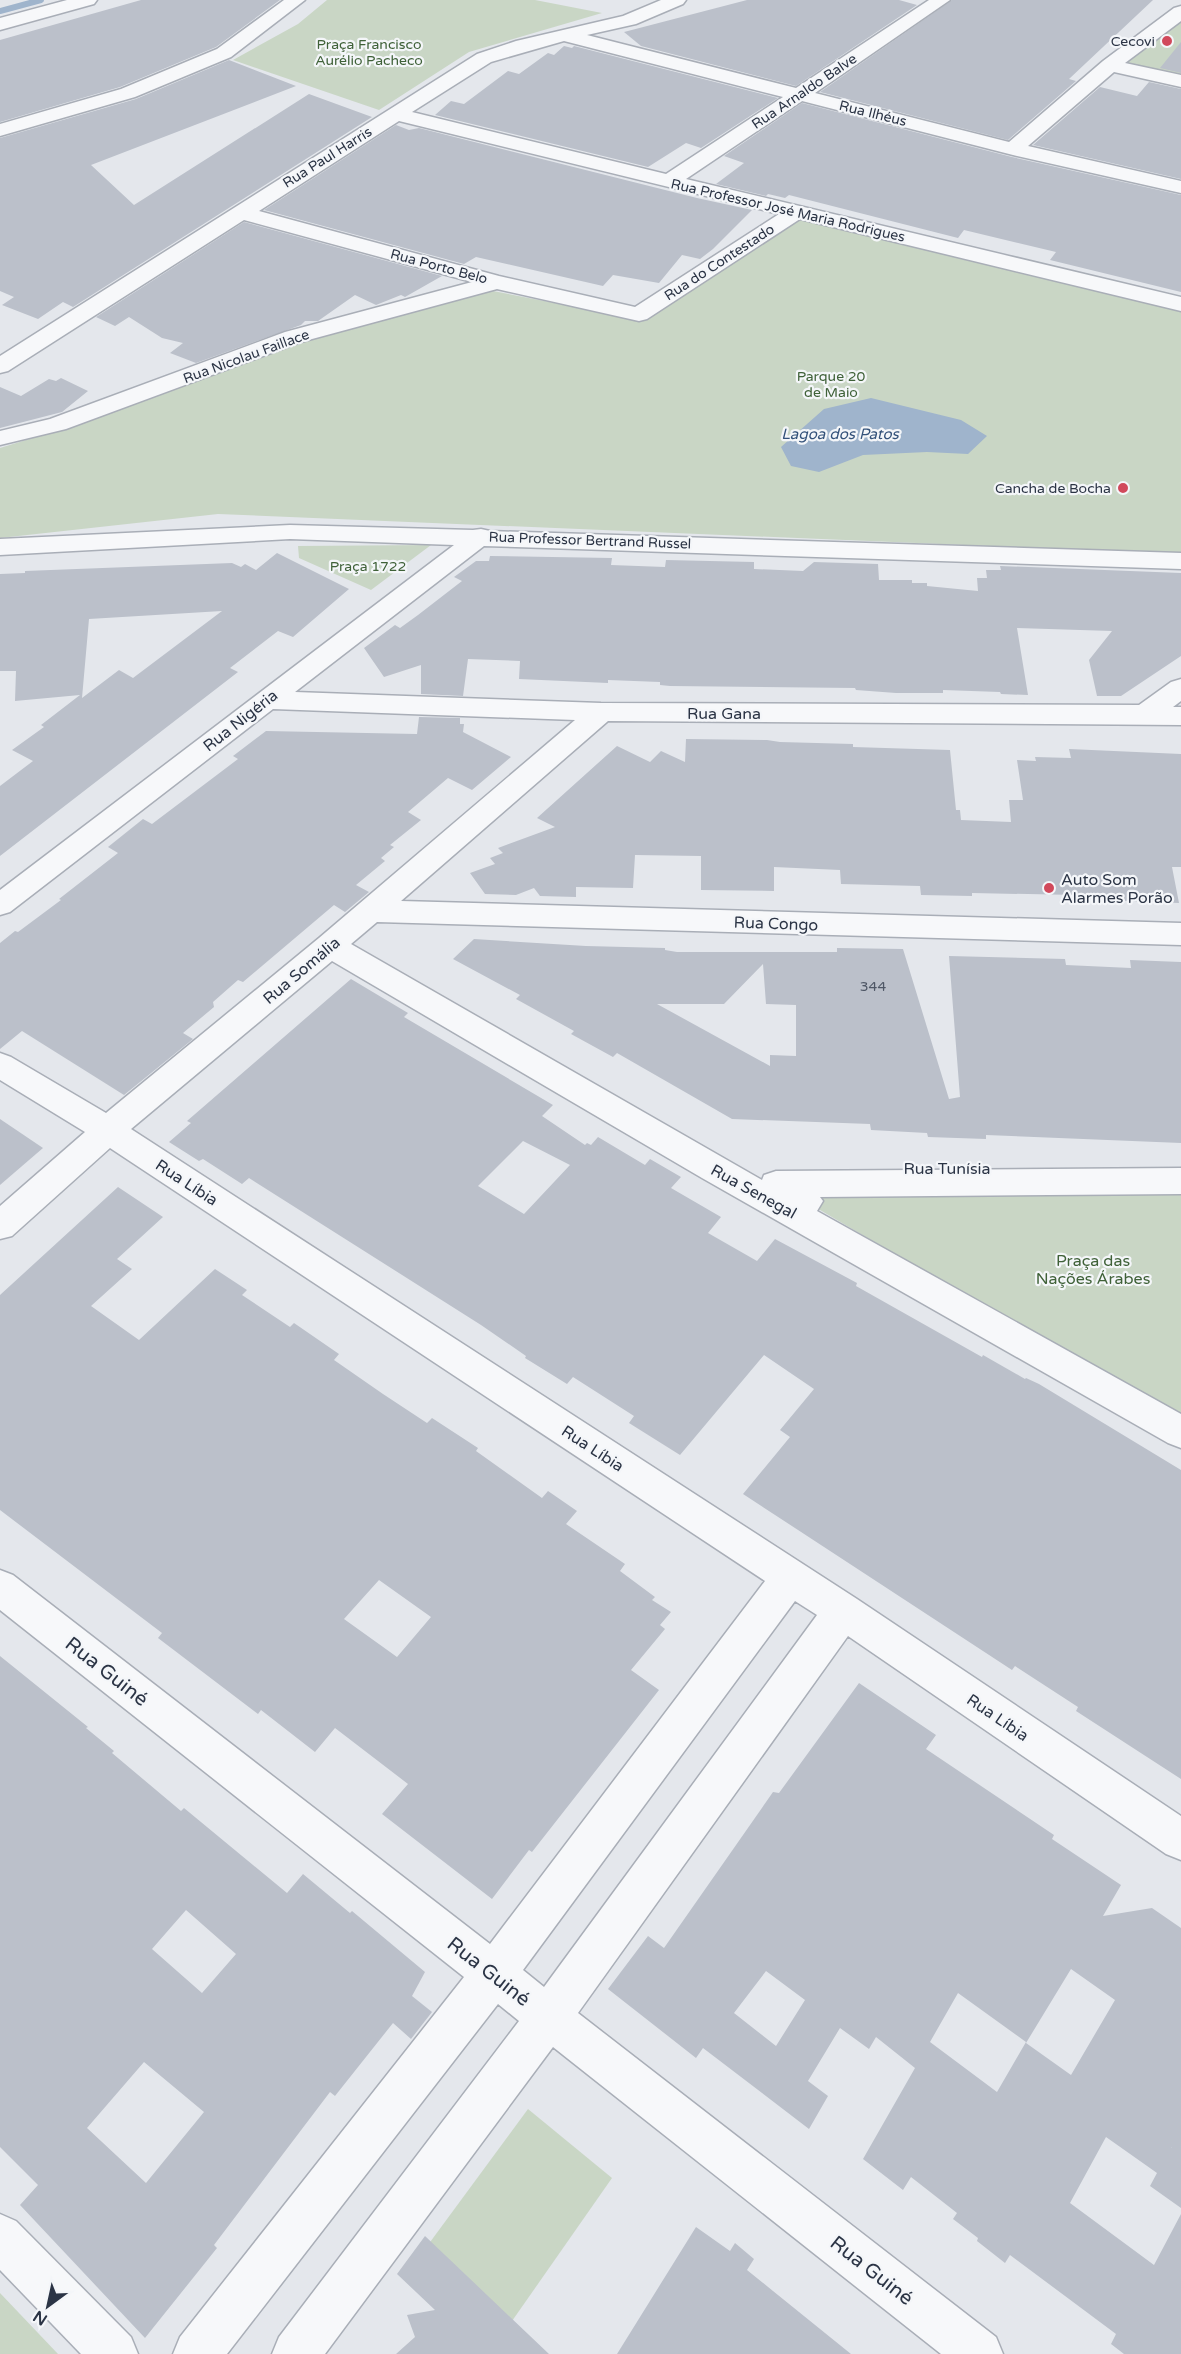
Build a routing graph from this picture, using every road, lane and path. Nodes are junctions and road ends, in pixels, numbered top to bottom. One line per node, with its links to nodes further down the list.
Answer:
1 (88, 0): 6 (street)
2 (296, 0): 12 (street)
3 (677, 0): 7 (street, Rua Paul Harris)
4 (941, 0): 10 (street, Rua Arnaldo Balve)
5 (1181, 12): 8 (street)
6 (0, 24)
7 (567, 36): 10 (street, Rua Ilhéus); 11 (street, Rua Paul Harris)
8 (1110, 65): 9 (street); 13 (street)
9 (1181, 81)
10 (800, 94): 13 (street, Rua Ilhéus); 14 (street, Rua Arnaldo Balve)
11 (395, 114): 14 (street, Rua Professor José Maria Rodrigues); 17 (street, Rua Paul Harris)
12 (0, 130)
13 (1013, 149): 15 (street, Rua Ilhéus)
14 (668, 182): 16 (street, Rua Professor José Maria Rodrigues)
15 (1181, 187)
16 (798, 211): 19 (street, Rua Professor José Maria Rodrigues); 20 (street, Rua do Contestado)
17 (240, 212): 18 (street, Rua Porto Belo); 21 (street, Rua Paul Harris)
18 (495, 282): 20 (street, Rua Porto Belo); 22 (street, Rua Nicolau Faillace)
19 (1181, 304)
20 (639, 314)
21 (0, 366)
22 (0, 438)
23 (481, 536): 24 (street, Rua Professor Bertrand Russel); 25 (street, Rua Professor Bertrand Russel); 27 (street, Rua Nigéria)
24 (0, 547)
25 (1181, 561)
26 (1181, 688): 29 (street)
27 (267, 700): 28 (street, Rua Gana); 31 (street, Rua Nigéria)
28 (601, 712): 29 (street, Rua Gana); 32 (street, Rua Somália)
29 (1145, 714): 30 (street, Rua Gana)
30 (1181, 717)
31 (0, 905)
32 (370, 911): 33 (street, Rua Congo); 34 (street, Rua Somália)
33 (1181, 934)
34 (330, 946): 36 (street, Rua Somália); 38 (street, Rua Senegal)
35 (0, 1065): 36 (street, Rua Líbia)
36 (108, 1130): 40 (street, Rua Somália); 43 (street, Rua Líbia)
37 (1181, 1168): 38 (street, Rua Tunísia)
38 (714, 1169): 42 (street, Rua Senegal)
39 (1181, 1181): 41 (street)
40 (0, 1226)
41 (1181, 1423)
42 (1181, 1432)
43 (790, 1577): 45 (street, Rua Líbia); 47 (street)
44 (0, 1587): 47 (street, Rua Guiné)
45 (843, 1611): 46 (street, Rua Líbia); 48 (street)
46 (1181, 1840)
47 (494, 1974): 48 (street, Rua Guiné); 51 (street)
48 (549, 2017): 52 (street); 53 (street, Rua Guiné)
49 (0, 2237): 50 (street)
50 (114, 2354)
51 (197, 2354)
52 (296, 2354)
53 (979, 2354)

